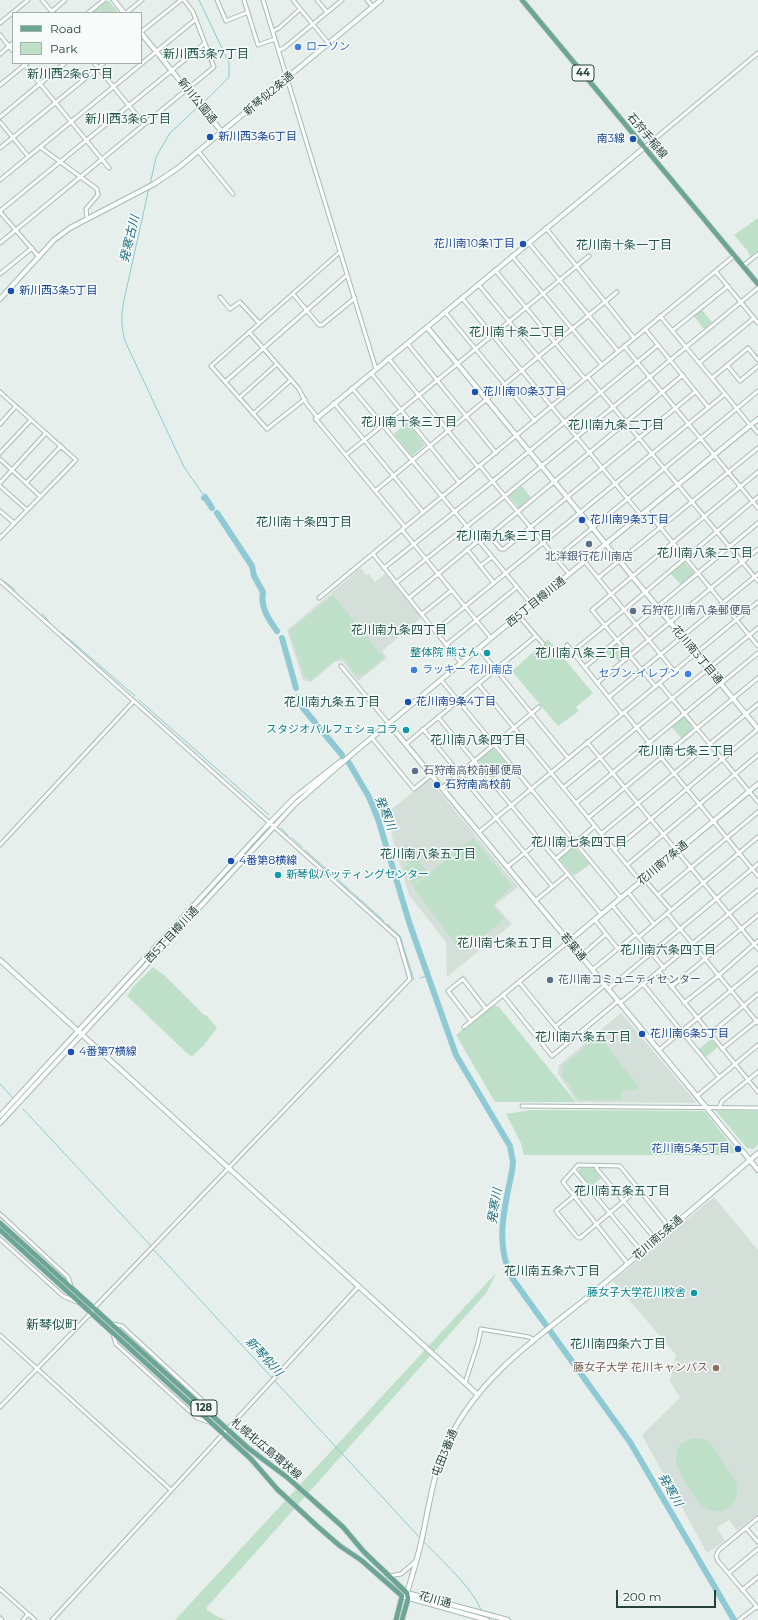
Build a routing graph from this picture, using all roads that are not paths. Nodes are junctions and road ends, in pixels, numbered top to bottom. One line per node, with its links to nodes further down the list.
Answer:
1 (28, 0): 20 (street)
2 (42, 0): 21 (street)
3 (65, 0): 21 (street)
4 (104, 0): 22 (street)
5 (114, 0): 23 (street)
6 (142, 0): 24 (street)
7 (181, 0): 32 (street)
8 (184, 0): 28 (street)
9 (217, 0): 25 (street)
10 (244, 0): 25 (street)
11 (263, 0): 31 (street)
12 (293, 0): 19 (street)
13 (317, 0): 26 (street)
14 (342, 0): 26 (street)
15 (367, 0): 18 (street)
16 (381, 0): 18 (street, 新琴似2条通)
17 (522, 0): 68 (main road, 石狩手稲線 / 44)
18 (373, 7): 38 (street, 新琴似2条通)
19 (300, 9): 30 (street); 31 (street)
20 (13, 12)
21 (52, 12)
22 (89, 12)
23 (124, 12)
24 (126, 12)
25 (248, 12): 35 (street)
26 (327, 12): 30 (street)
27 (12, 13): 29 (street)
28 (196, 19): 37 (street); 42 (street)
29 (0, 23)
30 (313, 24): 38 (street); 41 (street)
31 (273, 31): 35 (street)
32 (142, 32)
33 (142, 34): 42 (street, 新川公園通)
34 (0, 35): 39 (street)
35 (275, 40): 41 (street)
36 (12, 44): 39 (street)
37 (204, 44): 52 (street); 57 (street)
38 (329, 44): 53 (street, 新琴似2条通)
39 (9, 46): 40 (street); 44 (street)
40 (12, 50)
41 (278, 50): 53 (street)
42 (156, 51): 45 (street); 52 (street, 新川公園通)
43 (758, 53): 68 (street)
44 (0, 54)
45 (142, 63)
46 (25, 64): 54 (street); 55 (street)
47 (64, 64): 54 (street)
48 (95, 64): 51 (street)
49 (103, 64): 51 (street)
50 (140, 64): 56 (street)
51 (98, 68): 56 (street); 58 (street)
52 (172, 70): 57 (street, 新川公園通); 59 (street)
53 (287, 78): 64 (street, 新琴似2条通); 85 (street)
54 (40, 84): 58 (street); 60 (street)
55 (0, 85)
56 (114, 86): 59 (street); 61 (street)
57 (187, 88): 63 (street); 64 (street, 新川公園通)
58 (55, 102): 61 (street); 65 (street)
59 (129, 105): 63 (street); 66 (street)
60 (0, 117)
61 (71, 121): 66 (street); 67 (street)
62 (0, 122): 65 (street)
63 (144, 124): 72 (street)
64 (222, 132): 70 (street, 新琴似2条通)
65 (12, 137): 69 (street); 71 (street)
66 (87, 140): 72 (street); 73 (street)
67 (40, 147): 71 (street); 73 (street)
68 (645, 147): 80 (street); 89 (main road, 石狩手稲線 / 44)
69 (0, 148)
70 (198, 151): 77 (street); 79 (street, 新琴似2条通)
71 (28, 156): 76 (street)
72 (102, 159): 74 (street); 75 (street)
73 (60, 162): 75 (street); 78 (street)
74 (109, 168)
75 (80, 177): 79 (street); 81 (street)
76 (0, 180)
77 (234, 194)
78 (0, 211): 81 (street)
79 (87, 218): 90 (street)
80 (546, 228): 83 (street); 91 (street)
81 (16, 230): 82 (street); 84 (street)
82 (0, 243)
83 (529, 243): 87 (street); 97 (street)
84 (32, 248): 90 (street); 95 (street)
85 (340, 252): 96 (street); 104 (street)
86 (758, 254): 92 (street)
87 (512, 256): 93 (street); 103 (street)
88 (589, 256): 91 (street)
89 (734, 256): 92 (main road, 石狩手稲線 / 44); 94 (street)
90 (39, 257): 106 (street)
91 (577, 266): 97 (street); 109 (street)
92 (743, 266): 99 (main road, 石狩手稲線 / 44)
93 (495, 270): 98 (street); 111 (street)
94 (716, 272): 100 (street); 115 (street)
95 (0, 274)
96 (347, 275): 107 (street); 112 (street)
97 (559, 280): 103 (street); 114 (street)
98 (478, 284): 108 (street); 117 (street)
99 (758, 284)
100 (728, 286): 110 (street); 123 (street)
101 (758, 288): 110 (street)
102 (617, 292): 109 (street)
103 (543, 293): 111 (street); 121 (street)
104 (293, 294): 112 (street); 119 (street)
105 (220, 297): 119 (street)
106 (0, 298)
107 (354, 298): 112 (street); 146 (street)
108 (462, 298): 113 (street); 125 (street)
109 (605, 302): 114 (street); 126 (street)
110 (741, 302): 116 (street); 131 (street)
111 (526, 308): 117 (street); 128 (street)
112 (307, 311): 132 (street)
113 (445, 312): 120 (street); 133 (street)
114 (588, 315): 121 (street); 134 (street)
115 (660, 316): 122 (street); 123 (street)
116 (754, 318): 118 (street); 140 (street)
117 (509, 321): 125 (street); 135 (street)
118 (758, 322)
119 (259, 323): 124 (street)
120 (427, 327): 127 (street); 142 (street, 花川南3丁目通)
121 (572, 329): 128 (street); 143 (street)
122 (645, 329): 126 (street); 129 (street)
123 (672, 331): 131 (street)
124 (249, 332): 132 (street); 156 (street)
125 (492, 335): 133 (street); 147 (street)
126 (634, 338): 130 (street)
127 (407, 343): 136 (street); 155 (street)
128 (555, 343): 135 (street); 153 (street)
129 (658, 344): 137 (street); 139 (street)
130 (624, 346): 134 (street); 139 (street)
131 (686, 347): 137 (street); 140 (street)
132 (264, 349): 141 (street); 156 (street)
133 (476, 349): 142 (street); 157 (street)
134 (618, 351): 143 (street)
135 (538, 357): 147 (street); 164 (street)
136 (388, 358): 146 (street); 166 (street)
137 (670, 360): 149 (street); 151 (street)
138 (758, 360): 144 (street)
139 (637, 362): 151 (street); 159 (street)
140 (699, 363): 152 (street)
141 (277, 364): 154 (street); 167 (street)
142 (457, 364): 155 (street); 169 (street, 花川南3丁目通)
143 (602, 365): 150 (street)
144 (727, 365): 145 (street); 152 (street)
145 (758, 366)
146 (376, 369): 148 (street)
147 (522, 370): 157 (street); 173 (street)
148 (371, 373): 158 (street); 177 (street)
149 (683, 375): 161 (street); 162 (street)
150 (588, 376): 153 (street); 159 (street)
151 (649, 377): 161 (street); 172 (street)
152 (712, 378): 165 (street)
153 (585, 379): 164 (street)
154 (291, 380): 168 (street); 178 (street)
155 (437, 381): 166 (street); 179 (street)
156 (225, 382): 167 (street)
157 (505, 384): 169 (street); 183 (street)
158 (352, 388): 170 (street); 188 (street)
159 (601, 391): 172 (street); 184 (street)
160 (0, 392): 171 (street)
161 (662, 392): 174 (street); 185 (street)
162 (695, 392): 174 (street); 175 (street)
163 (758, 392): 176 (street)
164 (568, 393): 173 (street)
165 (725, 394): 175 (street); 176 (street)
166 (419, 396): 177 (street); 190 (street)
167 (239, 398): 178 (street)
168 (305, 398): 178 (street); 180 (street)
169 (486, 399): 179 (street); 193 (street, 花川南3丁目通)
170 (334, 403): 180 (street); 197 (street)
171 (16, 406): 182 (street); 187 (street)
172 (613, 406): 185 (street); 194 (street)
173 (552, 407): 183 (street); 184 (street)
174 (675, 407): 186 (street); 195 (street)
175 (708, 407): 186 (street)
176 (737, 409): 189 (street); 196 (street)
177 (401, 410): 188 (street); 199 (street)
178 (253, 414)
179 (466, 416): 190 (street); 204 (street)
180 (317, 418): 206 (street)
181 (758, 419): 189 (street, 西5丁目樽川通)
182 (31, 420): 191 (street); 203 (street)
183 (535, 421): 193 (street)
184 (564, 421): 194 (street); 201 (street)
185 (626, 422): 195 (street); 202 (street)
186 (688, 423): 196 (street); 205 (street)
187 (0, 424)
188 (382, 425): 197 (street); 209 (street)
189 (750, 425): 192 (street); 207 (street, 西5丁目樽川通)
190 (448, 431): 199 (street); 210 (street)
191 (46, 432): 198 (street); 214 (street)
192 (758, 434)
193 (516, 436): 201 (street, 花川南3丁目通); 204 (street)
194 (577, 436): 202 (street); 211 (street)
195 (639, 437): 205 (street); 212 (street)
196 (701, 439): 207 (street); 213 (street)
197 (365, 440): 206 (street); 217 (street)
198 (61, 446): 222 (street); 227 (street)
199 (430, 446): 209 (street); 220 (street)
200 (758, 448): 215 (street)
201 (528, 451): 211 (street, 花川南3丁目通); 218 (street)
202 (590, 452): 212 (street); 219 (street)
203 (0, 453)
204 (496, 453): 210 (street)
205 (651, 453): 213 (street); 221 (street)
206 (346, 455): 226 (street)
207 (714, 455): 215 (street); 224 (street, 西5丁目樽川通)
208 (0, 459): 214 (street)
209 (412, 461): 217 (street); 229 (street)
210 (479, 466): 218 (street); 220 (street)
211 (541, 466): 219 (street, 花川南3丁目通); 228 (street)
212 (603, 467): 221 (street); 230 (street)
213 (664, 468): 224 (street); 232 (street)
214 (12, 470): 222 (street); 223 (street)
215 (728, 472): 225 (street); 234 (street)
216 (758, 472): 225 (street)
217 (394, 476): 226 (street); 239 (street)
218 (493, 481): 228 (street); 240 (street)
219 (554, 481): 230 (street, 花川南3丁目通); 241 (street)
220 (460, 482): 229 (street)
221 (616, 482): 232 (street); 242 (street)
222 (26, 483): 227 (street)
223 (0, 484): 236 (street)
224 (678, 485): 234 (street); 237 (street, 西5丁目樽川通)
225 (740, 487): 233 (street); 244 (street)
226 (375, 491): 248 (street)
227 (40, 496): 236 (street)
228 (505, 496): 241 (street); 249 (street)
229 (442, 497): 239 (street); 240 (street)
230 (566, 497): 242 (street, 花川南3丁目通); 247 (street)
231 (758, 497): 233 (street)
232 (628, 498): 243 (street); 250 (street)
233 (753, 501): 235 (street); 253 (street)
234 (692, 502): 244 (street); 251 (street)
235 (758, 508)
236 (27, 510): 245 (street)
237 (646, 510): 243 (street, 西5丁目樽川通); 251 (street)
238 (0, 511): 245 (street)
239 (424, 512): 248 (street)
240 (454, 512): 249 (street); 260 (street)
241 (518, 512): 247 (street); 254 (street)
242 (579, 512): 250 (street, 花川南3丁目通); 257 (street)
243 (641, 515): 259 (street, 西5丁目樽川通)
244 (704, 517): 253 (street); 258 (street)
245 (14, 523): 255 (street)
246 (758, 523): 261 (street)
247 (530, 526): 254 (street); 257 (street)
248 (405, 527): 252 (street)
249 (467, 527): 256 (street); 268 (street)
250 (592, 527): 259 (street, 花川南3丁目通); 266 (street)
251 (660, 527): 258 (street); 270 (street)
252 (402, 530): 260 (street); 264 (street)
253 (717, 532): 261 (street); 267 (street)
254 (489, 535): 256 (street)
255 (0, 538)
256 (479, 542): 262 (street); 265 (street)
257 (543, 542): 266 (street); 275 (street)
258 (673, 542): 267 (street); 279 (street)
259 (606, 544): 269 (street, 西5丁目樽川通); 270 (street, 花川南3丁目通)
260 (414, 545): 268 (street); 273 (street)
261 (729, 546): 271 (street); 276 (street)
262 (467, 549): 272 (street); 274 (street)
263 (758, 549): 271 (street)
264 (373, 554): 273 (street); 291 (street)
265 (492, 557): 272 (street); 275 (street)
266 (556, 558): 277 (street)
267 (685, 558): 276 (street); 289 (street)
268 (426, 559): 274 (street); 284 (street)
269 (584, 562): 277 (street, 西5丁目樽川通); 281 (street)
270 (620, 562): 279 (street, 花川南3丁目通); 281 (street)
271 (742, 562): 280 (street); 287 (street)
272 (480, 566): 285 (street)
273 (384, 568): 284 (street)
274 (438, 573): 288 (street); 292 (street)
275 (505, 573): 285 (street); 286 (street)
276 (698, 573): 287 (street); 297 (street)
277 (569, 574): 295 (street, 西5丁目樽川通)
278 (758, 574): 280 (street)
279 (632, 576): 289 (street, 花川南3丁目通); 290 (street)
280 (754, 577): 282 (street); 294 (street)
281 (598, 578): 290 (street)
282 (758, 581)
283 (0, 582): 342 (street)
284 (396, 583): 292 (street)
285 (494, 583): 296 (street)
286 (517, 587): 295 (street); 301 (street)
287 (710, 588): 294 (street); 303 (street)
288 (452, 590): 296 (street); 299 (street)
289 (645, 592): 297 (street, 花川南3丁目通); 298 (street)
290 (611, 595): 298 (street); 304 (street)
291 (319, 598)
292 (409, 598): 299 (street)
293 (758, 602): 302 (street)
294 (723, 603): 302 (street); 310 (street)
295 (532, 605): 300 (street, 西5丁目樽川通)
296 (466, 606): 301 (street); 307 (street)
297 (657, 607): 303 (street, 花川南3丁目通); 305 (street)
298 (624, 610): 304 (street); 305 (street)
299 (422, 614): 307 (street)
300 (518, 616): 309 (street); 311 (street, 西5丁目樽川通)
301 (476, 620): 311 (street); 315 (street)
302 (736, 620): 308 (street); 320 (street)
303 (670, 622): 310 (street, 花川南3丁目通); 313 (street)
304 (605, 625): 312 (street); 319 (street)
305 (636, 625): 312 (street); 313 (street)
306 (758, 628): 308 (street)
307 (436, 631): 315 (street)
308 (749, 635): 317 (street); 328 (street)
309 (536, 636): 314 (street); 327 (street)
310 (682, 637): 320 (street, 花川南3丁目通); 322 (street)
311 (491, 638): 318 (street, 西5丁目樽川通)
312 (617, 640): 323 (street); 326 (street)
313 (648, 640): 322 (street); 323 (street)
314 (543, 644)
315 (446, 645): 324 (street)
316 (567, 645): 319 (street)
317 (758, 646)
318 (478, 649): 324 (street, 西5丁目樽川通); 327 (street)
319 (572, 652): 326 (street)
320 (695, 653): 328 (street, 花川南3丁目通); 330 (street)
321 (758, 653): 336 (street)
322 (661, 655): 329 (street); 330 (street)
323 (630, 656): 329 (street); 333 (street)
324 (461, 663): 332 (street, 西5丁目樽川通)
325 (341, 666): 350 (street)
326 (584, 667): 333 (street)
327 (496, 669): 335 (street); 347 (street)
328 (708, 669): 336 (street, 花川南3丁目通); 339 (street)
329 (642, 670): 337 (street); 338 (street)
330 (674, 671): 334 (street)
331 (758, 678): 340 (street)
332 (441, 680): 341 (street); 350 (street, 西5丁目樽川通)
333 (597, 682): 338 (street)
334 (659, 683): 337 (street); 339 (street)
335 (478, 684): 341 (street); 351 (street)
336 (721, 684): 340 (street, 花川南3丁目通); 346 (street)
337 (655, 686): 345 (street)
338 (609, 697): 345 (street)
339 (672, 698): 346 (street); 352 (street)
340 (733, 699): 348 (street, 花川南3丁目通); 354 (street)
341 (458, 700): 349 (street); 360 (street)
342 (134, 701): 391 (street); 400 (street)
343 (758, 704): 348 (street)
344 (539, 707): 347 (street)
345 (623, 713): 352 (street); 357 (street)
346 (684, 713): 354 (street); 358 (street)
347 (532, 714): 351 (street); 364 (street)
348 (746, 714): 355 (street, 花川南3丁目通); 361 (street)
349 (438, 716): 353 (street); 367 (street)
350 (389, 724): 356 (street, 西5丁目樽川通); 359 (street, 若葉通)
351 (514, 728): 360 (street); 369 (street)
352 (636, 728): 358 (street); 363 (street)
353 (423, 729): 359 (street); 368 (street)
354 (697, 729): 361 (street); 365 (street)
355 (758, 729): 366 (street)
356 (372, 738): 372 (street); 391 (street, 西5丁目樽川通)
357 (587, 742): 363 (street); 364 (street)
358 (649, 743): 365 (street); 370 (street)
359 (406, 744): 372 (street, 若葉通)
360 (495, 744): 367 (street); 378 (street)
361 (710, 744): 366 (street); 371 (street)
362 (758, 755): 373 (street)
363 (599, 757): 370 (street); 376 (street)
364 (568, 758): 369 (street)
365 (661, 758): 371 (street); 377 (street)
366 (722, 759): 373 (street); 379 (street)
367 (475, 760): 368 (street); 385 (street)
368 (459, 773): 375 (street); 387 (street)
369 (550, 773): 376 (street); 378 (street)
370 (612, 773): 377 (street); 382 (street)
371 (674, 774): 379 (street); 383 (street)
372 (431, 775): 375 (street, 若葉通)
373 (736, 775): 380 (street); 384 (street)
374 (758, 784): 380 (street, 花川南7条通)
375 (442, 788): 393 (street, 若葉通)
376 (563, 788): 382 (street)
377 (625, 788): 383 (street); 388 (street)
378 (531, 789): 385 (street); 399 (street)
379 (687, 790): 384 (street); 389 (street)
380 (749, 792): 381 (street); 390 (street, 花川南7条通)
381 (758, 802)
382 (576, 803): 388 (street)
383 (638, 804): 389 (street); 394 (street)
384 (699, 804): 390 (street); 395 (street)
385 (512, 805): 387 (street); 398 (street)
386 (758, 812): 397 (street)
387 (496, 818): 393 (street); 403 (street)
388 (588, 818): 392 (street)
389 (650, 819): 395 (street); 401 (street)
390 (713, 822): 397 (street); 402 (street, 花川南7条通)
391 (272, 824): 465 (street, 西5丁目樽川通); 487 (street)
392 (595, 826): 394 (street); 399 (street)
393 (478, 832): 408 (street, 若葉通)
394 (601, 834): 401 (street)
395 (663, 834): 402 (street); 407 (street)
396 (758, 837): 404 (street)
397 (727, 838): 404 (street); 409 (street)
398 (541, 840): 403 (street); 405 (street)
399 (575, 843): 405 (street); 419 (street)
400 (0, 846)
401 (614, 850): 407 (street)
402 (677, 851): 409 (street); 413 (street, 花川南7条通)
403 (525, 853): 408 (street); 415 (street)
404 (739, 853): 410 (street); 414 (street)
405 (556, 859): 411 (street)
406 (758, 864): 410 (street)
407 (627, 865): 413 (street)
408 (507, 867): 421 (street, 若葉通)
409 (690, 868): 414 (street); 418 (street)
410 (752, 869): 412 (street); 420 (street)
411 (568, 874): 415 (street); 424 (street)
412 (758, 876)
413 (642, 880): 417 (street, 花川南7条通); 418 (street)
414 (703, 883): 420 (street); 423 (street)
415 (552, 886): 421 (street)
416 (758, 890): 425 (street)
417 (628, 892): 419 (street, 花川南7条通); 428 (street)
418 (658, 895): 423 (street)
419 (621, 898): 422 (street, 花川南7条通)
420 (716, 898): 425 (street); 429 (street)
421 (535, 901): 433 (street, 若葉通)
422 (612, 905): 424 (street, 花川南7条通); 432 (street)
423 (669, 912): 428 (street); 429 (street)
424 (601, 914): 427 (street, 花川南7条通)
425 (729, 914): 430 (street); 435 (street)
426 (758, 915): 430 (street)
427 (595, 920): 431 (street); 433 (street, 花川南7条通)
428 (654, 924): 432 (street)
429 (680, 928): 435 (street); 439 (street)
430 (741, 929): 436 (street); 442 (street)
431 (606, 934): 437 (street); 440 (street)
432 (637, 935): 437 (street); 439 (street)
433 (569, 941): 440 (street, 若葉通); 448 (street)
434 (758, 941): 436 (street)
435 (692, 944): 442 (street); 443 (street)
436 (754, 944): 438 (street); 447 (street)
437 (618, 949): 445 (street)
438 (758, 949)
439 (651, 952): 443 (street); 450 (street)
440 (581, 956): 445 (street, 若葉通)
441 (0, 960): 465 (street)
442 (705, 960): 447 (street); 451 (street)
443 (664, 968): 446 (street)
444 (758, 968): 452 (street)
445 (592, 970): 450 (street, 若葉通)
446 (659, 972): 449 (street); 451 (street)
447 (718, 976): 452 (street); 456 (street)
448 (519, 982): 454 (street); 462 (street)
449 (643, 984): 455 (street); 464 (street)
450 (606, 987): 455 (street, 若葉通); 462 (street)
451 (672, 987): 456 (street)
452 (730, 990): 457 (street); 459 (street)
453 (758, 994): 457 (street)
454 (503, 995): 458 (street); 467 (street)
455 (619, 1002): 467 (street); 470 (street, 若葉通)
456 (684, 1003): 459 (street)
457 (743, 1006): 461 (street); 466 (street)
458 (486, 1009): 460 (street); 460 (street)
459 (697, 1018): 464 (street); 466 (street)
460 (471, 1021): 463 (street)
461 (757, 1021): 469 (street)
462 (556, 1026): 467 (street)
463 (464, 1027)
464 (681, 1031): 470 (street); 473 (street)
465 (80, 1033): 481 (street, 西5丁目樽川通); 482 (street, 西5丁目樽川通); 487 (street)
466 (710, 1034): 469 (street)
467 (568, 1042)
468 (758, 1046): 471 (street)
469 (722, 1049): 471 (street)
470 (659, 1050): 476 (street, 若葉通)
471 (735, 1065): 473 (street); 474 (street)
472 (758, 1072): 474 (street)
473 (719, 1077): 476 (street)
474 (748, 1080): 475 (street); 479 (street)
475 (758, 1092)
476 (697, 1096): 478 (street, 若葉通)
477 (522, 1106): 478 (street)
478 (706, 1108): 479 (street); 484 (street, 若葉通)
479 (719, 1108): 480 (street)
480 (758, 1108)
481 (0, 1116)
482 (0, 1123)
483 (758, 1153): 484 (street, 花川南5条通)
484 (751, 1162): 485 (street); 489 (street, 若葉通); 497 (street, 花川南5条通)
485 (758, 1163)
486 (596, 1166): 488 (street); 490 (street); 492 (street)
487 (228, 1168): 503 (street); 506 (street)
488 (574, 1170): 491 (street); 493 (street)
489 (758, 1170)
490 (638, 1189): 492 (street); 497 (street)
491 (574, 1196): 496 (street); 496 (street)
492 (624, 1201): 493 (street); 500 (street)
493 (609, 1213): 496 (street); 501 (street)
494 (0, 1214): 504 (street)
495 (0, 1223): 504 (main road, 札幌北広島環状線 / 128)
496 (596, 1224): 502 (street)
497 (670, 1228): 500 (street, 花川南5条通)
498 (0, 1230): 505 (main road, 札幌北広島環状線 / 128)
499 (0, 1239): 505 (street)
500 (656, 1240): 501 (street, 花川南5条通)
501 (642, 1252): 502 (street, 花川南5条通)
502 (628, 1264): 509 (street, 花川南5条通)
503 (359, 1286): 511 (street); 514 (street)
504 (71, 1287): 506 (main road, 札幌北広島環状線 / 128)
505 (80, 1303): 507 (main road, 札幌北広島環状線 / 128)
506 (94, 1308): 507 (street); 514 (main road, 札幌北広島環状線 / 128)
507 (91, 1313): 510 (street); 515 (main road, 札幌北広島環状線 / 128)
508 (0, 1336): 510 (street)
509 (534, 1340): 511 (street); 512 (street, 屯田3番通)
510 (36, 1368): 513 (street); 516 (street)
511 (465, 1383): 512 (street)
512 (477, 1394): 521 (street, 屯田3番通)
513 (0, 1406)
514 (228, 1429): 515 (street); 523 (main road, 札幌北広島環状線 / 128)
515 (223, 1434): 516 (street); 528 (main road, 札幌北広島環状線 / 128)
516 (171, 1490): 536 (street)
517 (758, 1518): 518 (street)
518 (746, 1528): 519 (street); 522 (street)
519 (758, 1542)
520 (758, 1550): 522 (street)
521 (416, 1561): 523 (street); 527 (street, 屯田3番通)
522 (729, 1573): 526 (street)
523 (388, 1576): 527 (main road, 札幌北広島環状線 / 128)
524 (758, 1577): 526 (street)
525 (0, 1589): 532 (street)
526 (742, 1590): 530 (street)
527 (407, 1593): 528 (street, 花川通); 529 (main road); 541 (street, 花川通)
528 (402, 1596): 529 (street, 花川通); 537 (main road)
529 (408, 1599): 531 (main road); 540 (street, 花川通)
530 (757, 1606): 533 (street)
531 (405, 1609): 538 (main road); 539 (street)
532 (28, 1614): 534 (street); 535 (street)
533 (741, 1619)
534 (22, 1620)
535 (35, 1620)
536 (52, 1620)
537 (396, 1620)
538 (402, 1620)
539 (405, 1620)
540 (487, 1620)
541 (508, 1620)

